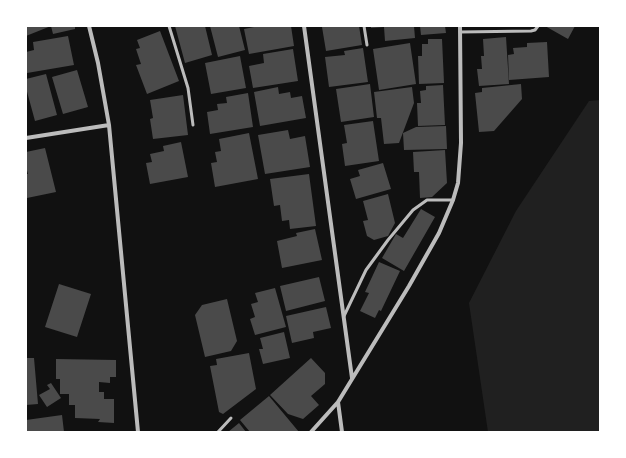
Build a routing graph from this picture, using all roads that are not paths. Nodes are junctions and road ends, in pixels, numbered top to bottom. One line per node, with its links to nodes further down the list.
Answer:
1 (89, 26): 9 (street)
2 (169, 26): 10 (lane)
3 (304, 26): 13 (street)
4 (364, 26): 8 (lane)
5 (460, 26): 7 (street)
6 (538, 26): 7 (lane)
7 (460, 32): 12 (street)
8 (367, 45)
9 (109, 124): 11 (street); 17 (street)
10 (193, 125)
11 (26, 138)
12 (453, 200): 13 (lane); 14 (street)
13 (344, 318): 14 (street)
14 (352, 378): 15 (street)
15 (338, 402): 19 (street); 20 (street)
16 (231, 418): 18 (lane)
17 (138, 432)
18 (218, 432)
19 (311, 432)
20 (342, 432)

